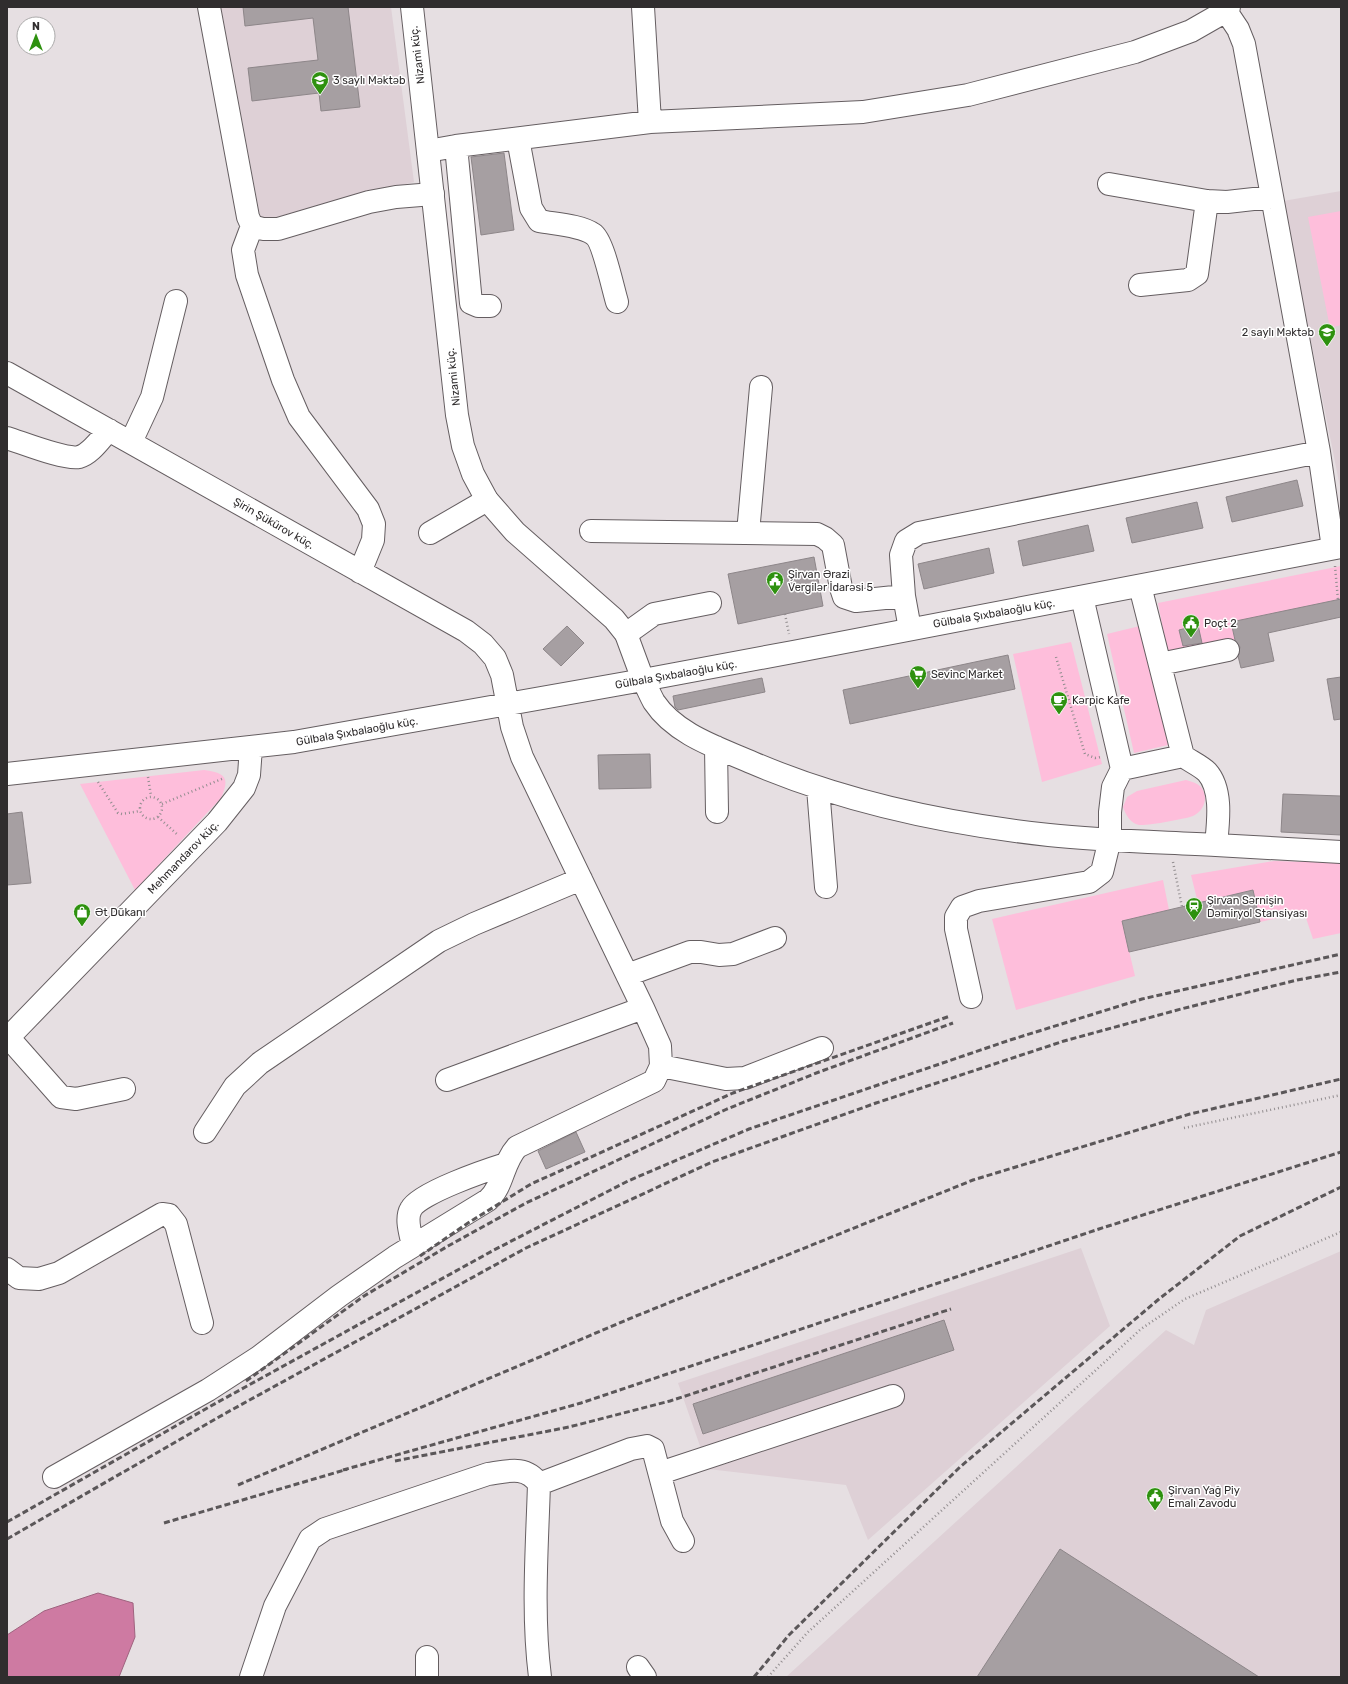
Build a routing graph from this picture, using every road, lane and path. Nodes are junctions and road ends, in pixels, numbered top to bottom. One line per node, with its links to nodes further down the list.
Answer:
1 (209, 7): 13 (street)
2 (412, 7): 8 (street, Nizami küç.)
3 (643, 7): 5 (street)
4 (1228, 9): 5 (street); 11 (street)
5 (650, 122): 6 (street)
6 (518, 139): 7 (street); 16 (street)
7 (456, 146): 8 (street); 17 (street)
8 (428, 151): 10 (street, Nizami küç.)
9 (1109, 184): 12 (street)
10 (433, 194): 13 (street); 24 (street, Nizami küç.)
11 (1272, 197): 12 (street); 23 (street)
12 (1206, 201): 14 (street)
13 (252, 226): 29 (street)
14 (1140, 285)
15 (176, 301): 22 (street)
16 (617, 302)
17 (490, 306)
18 (7, 373): 20 (street, Şirin Şükürov küç.)
19 (761, 387): 27 (street)
20 (109, 430): 21 (street); 22 (street, Şirin Şükürov küç.)
21 (7, 438)
22 (131, 442): 29 (street, Şirin Şükürov küç.)
23 (1319, 452): 28 (street); 31 (street)
24 (488, 500): 26 (street); 36 (street, Nizami küç.)
25 (592, 531): 27 (street)
26 (430, 533)
27 (748, 533): 31 (street)
28 (1337, 547): 30 (street, Gülbala Şıxbalaoğlu küç.); 33 (path)
29 (360, 572): 41 (street, Şirin Şükürov küç.)
30 (1140, 586): 32 (street, Gülbala Şıxbalaoğlu küç.); 39 (street)
31 (904, 596): 35 (street)
32 (1082, 597): 35 (street, Gülbala Şıxbalaoğlu küç.); 45 (street)
33 (1338, 600)
34 (710, 603): 36 (street)
35 (910, 629): 40 (street, Gülbala Şıxbalaoğlu küç.)
36 (626, 634): 40 (street, Nizami küç.)
37 (1228, 650): 39 (street)
38 (1056, 657): 45 (path)
39 (1160, 664): 44 (street)
40 (644, 680): 41 (street, Gülbala Şıxbalaoğlu küç.); 42 (street, Nizami küç.)
41 (508, 703): 43 (street, Gülbala Şıxbalaoğlu küç.); 61 (street, Şirin Şükürov küç.)
42 (716, 747): 50 (street, Nizami küç.); 54 (street)
43 (251, 748): 46 (street, Gülbala Şıxbalaoğlu küç.); 68 (street, Mehmandarov küç.)
44 (1183, 756): 45 (street); 59 (street)
45 (1120, 761): 57 (street)
46 (7, 774)
47 (148, 777): 51 (path)
48 (224, 778): 52 (path)
49 (98, 782): 53 (path)
50 (818, 788): 57 (street, Nizami küç.); 62 (street)
51 (151, 796): 52 (path); 53 (path)
52 (162, 804): 55 (path)
53 (140, 811): 55 (path)
54 (717, 812)
55 (158, 817): 56 (path)
56 (183, 839)
57 (1110, 839): 58 (street, Nizami küç.); 66 (street)
58 (1169, 842): 59 (street, Nizami küç.); 63 (path)
59 (1216, 845): 60 (street, Nizami küç.)
60 (1341, 852)
61 (581, 879): 65 (street, Şirin Şükürov küç.); 75 (street)
62 (826, 887)
63 (1182, 907)
64 (775, 938): 65 (street)
65 (627, 975): 67 (street, Şirin Şükürov küç.)
66 (971, 997)
67 (643, 1008): 70 (street, Şirin Şükürov küç.); 71 (street)
68 (8, 1038): 72 (street)
69 (822, 1048): 70 (street)
70 (661, 1066): 76 (street)
71 (447, 1080)
72 (124, 1089)
73 (1341, 1096): 74 (path)
74 (1184, 1128)
75 (205, 1132)
76 (506, 1164): 78 (street); 78 (street)
77 (1341, 1232): 88 (path)
78 (413, 1246): 83 (street)
79 (7, 1269): 80 (street)
80 (202, 1323)
81 (893, 1396): 82 (street)
82 (660, 1474): 84 (street); 85 (street)
83 (54, 1477)
84 (540, 1484): 86 (street); 87 (street)
85 (683, 1541)
86 (251, 1677)
87 (540, 1677)
88 (768, 1677)

